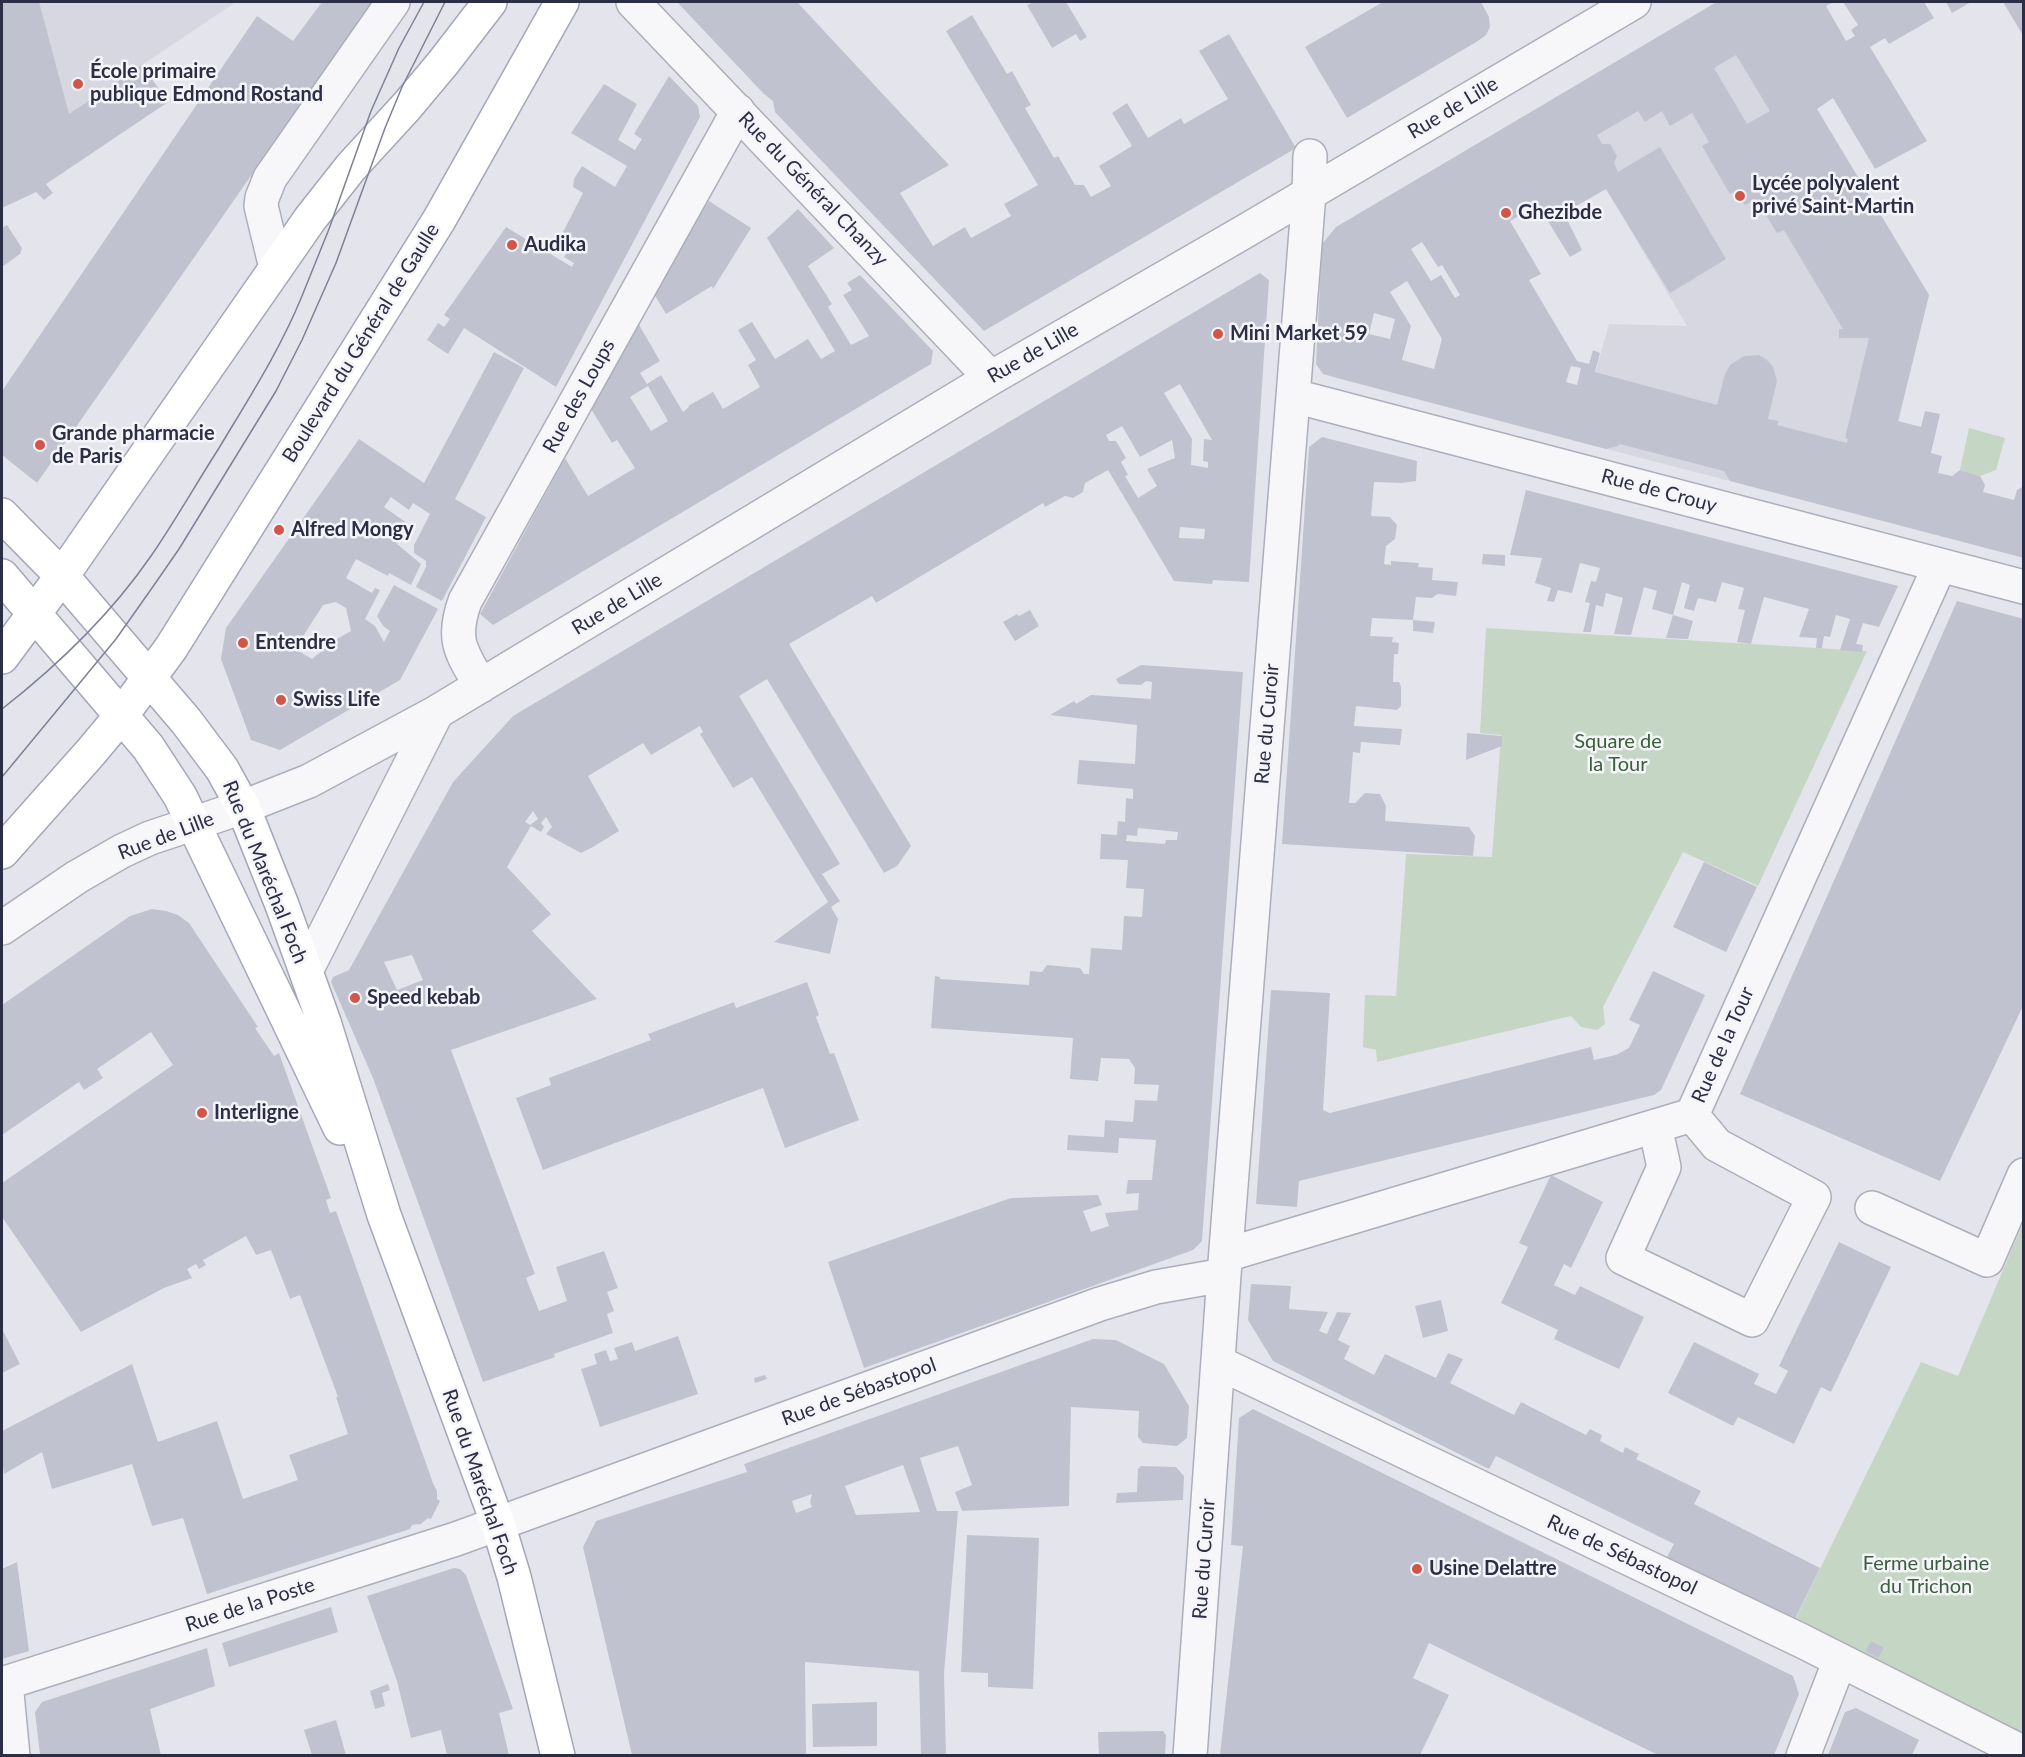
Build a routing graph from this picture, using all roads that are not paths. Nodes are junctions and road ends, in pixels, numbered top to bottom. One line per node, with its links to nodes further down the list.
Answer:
1 (393, 2): 9 (street)
2 (490, 2): 9 (main road)
3 (562, 2): 19 (main road, Boulevard du Général de Gaulle)
4 (633, 2): 6 (street, Rue du Général Chanzy)
5 (1634, 2): 8 (street, Rue de Lille)
6 (738, 111): 10 (street, Rue du Général Chanzy); 20 (street, Rue des Loups)
7 (1310, 156): 8 (street, Rue du Curoir)
8 (1309, 193): 10 (street, Rue de Lille); 11 (street, Rue du Curoir)
9 (276, 268): 15 (main road)
10 (991, 378): 20 (street, Rue de Lille)
11 (1294, 396): 13 (street, Rue de Crouy); 33 (street, Rue du Curoir)
12 (2, 514): 15 (main road, Rue du Maréchal Foch)
13 (1940, 565): 16 (street, Rue de Crouy); 28 (street, Rue de la Tour)
14 (2, 576): 17 (main road, Rue du Maréchal Foch)
15 (62, 576): 17 (main road); 19 (main road, Rue du Maréchal Foch)
16 (2024, 587)
17 (35, 614): 18 (main road); 22 (main road, Rue du Maréchal Foch)
18 (3, 655)
19 (150, 678): 22 (main road, Boulevard du Général de Gaulle); 23 (main road, Rue du Maréchal Foch)
20 (481, 686): 21 (street, Rue de Lille)
21 (437, 712): 23 (street, Rue de Lille); 27 (street)
22 (121, 716): 24 (main road, Rue du Maréchal Foch); 25 (main road, Boulevard du Général de Gaulle)
23 (243, 807): 24 (street, Rue de Lille); 27 (main road, Rue du Maréchal Foch)
24 (194, 823): 26 (street, Rue de Lille); 32 (main road, Rue du Maréchal Foch)
25 (2, 852)
26 (2, 928)
27 (306, 970): 32 (main road, Rue du Maréchal Foch)
28 (1692, 1114): 29 (street, Rue de la Tour); 29 (street)
29 (1655, 1126): 33 (street, Rue de la Tour)
30 (2024, 1175): 31 (street)
31 (1872, 1208)
32 (384, 1215): 35 (main road, Rue du Maréchal Foch)
33 (1225, 1265): 34 (street, Rue du Curoir); 35 (street, Rue de Sébastopol)
34 (1219, 1364): 36 (street, Rue de Sébastopol); 41 (street, Rue du Curoir)
35 (498, 1524): 37 (street, Rue de la Poste); 40 (main road, Rue du Maréchal Foch)
36 (1840, 1660): 38 (street, Rue de Sébastopol); 42 (street)
37 (4, 1684): 39 (street)
38 (2024, 1752)
39 (13, 1755)
40 (558, 1755)
41 (1190, 1755)
42 (1803, 1755)

